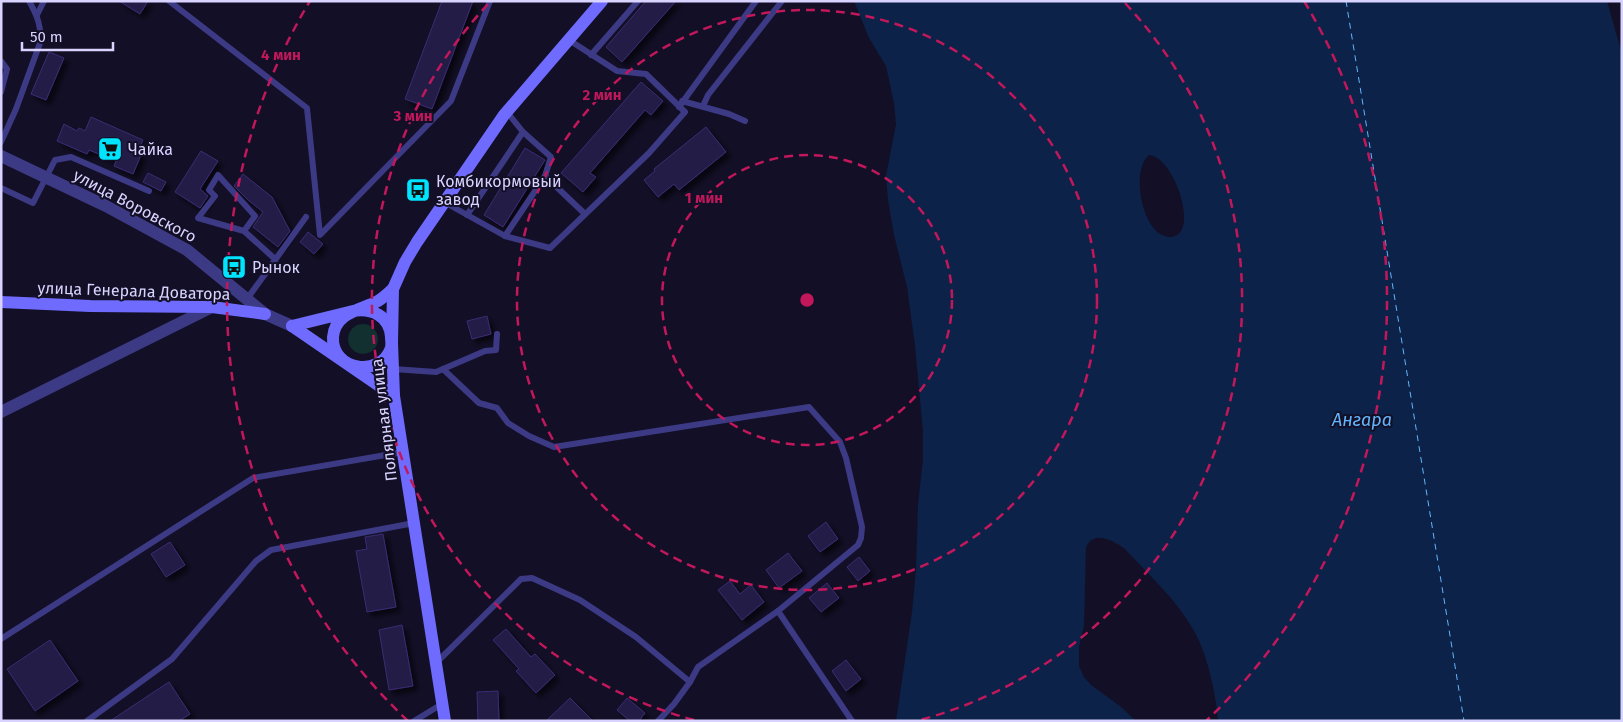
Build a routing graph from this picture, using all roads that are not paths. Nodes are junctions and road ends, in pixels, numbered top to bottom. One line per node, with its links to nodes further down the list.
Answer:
1 (29, 1): 9 (lane)
2 (44, 1): 9 (lane)
3 (169, 1): 4 (lane)
4 (490, 1)
5 (602, 1): 10 (main road, Полярная улица)
6 (638, 1): 11 (lane)
7 (756, 1): 14 (lane)
8 (782, 1): 15 (lane)
9 (37, 15): 19 (lane)
10 (569, 40): 11 (lane); 16 (main road, Полярная улица)
11 (591, 54): 14 (lane)
12 (1, 61): 13 (lane)
13 (1, 92)
14 (681, 104): 15 (lane); 26 (lane)
15 (703, 106): 17 (lane)
16 (507, 112): 18 (lane); 25 (main road, Полярная улица)
17 (745, 121)
18 (523, 132): 21 (lane); 27 (lane)
19 (1, 142)
20 (1, 156): 22 (street, улица Воровского)
21 (545, 176): 26 (lane); 30 (lane)
22 (46, 177): 23 (lane); 24 (lane); 33 (street, улица Воровского)
23 (1, 188)
24 (149, 191)
25 (444, 202): 27 (lane); 32 (main road, Полярная улица)
26 (586, 214): 30 (lane)
27 (467, 215): 30 (lane)
28 (306, 217): 31 (lane)
29 (244, 231): 29 (lane); 31 (lane)
30 (504, 236)
31 (275, 260): 33 (lane)
32 (393, 289): 36 (main road); 40 (main road, Полярная улица)
33 (246, 298): 37 (street, улица Воровского)
34 (1, 302): 35 (main road, улица Генерала Доватора)
35 (212, 307): 37 (main road, улица Генерала Доватора); 45 (street)
36 (353, 311): 38 (main road); 40 (main road); 41 (main road)
37 (265, 314): 38 (street, улица Воровского)
38 (292, 326): 41 (main road, улица Воровского)
39 (497, 334): 43 (lane)
40 (392, 343): 41 (main road); 42 (main road, Полярная улица)
41 (344, 361): 44 (main road, улица Воровского)
42 (393, 369): 43 (lane); 44 (main road, Полярная улица)
43 (442, 369): 48 (lane)
44 (394, 396): 46 (main road, Полярная улица)
45 (1, 412)
46 (403, 452): 47 (main road, Полярная улица); 49 (lane)
47 (414, 523): 50 (main road, Полярная улица); 53 (lane)
48 (778, 611): 51 (lane); 57 (lane)
49 (1, 639)
50 (436, 663): 51 (lane); 52 (main road, Полярная улица)
51 (690, 682): 56 (lane)
52 (442, 704): 54 (lane); 55 (main road, Полярная улица)
53 (87, 721)
54 (414, 721)
55 (445, 721)
56 (658, 721)
57 (852, 721)

